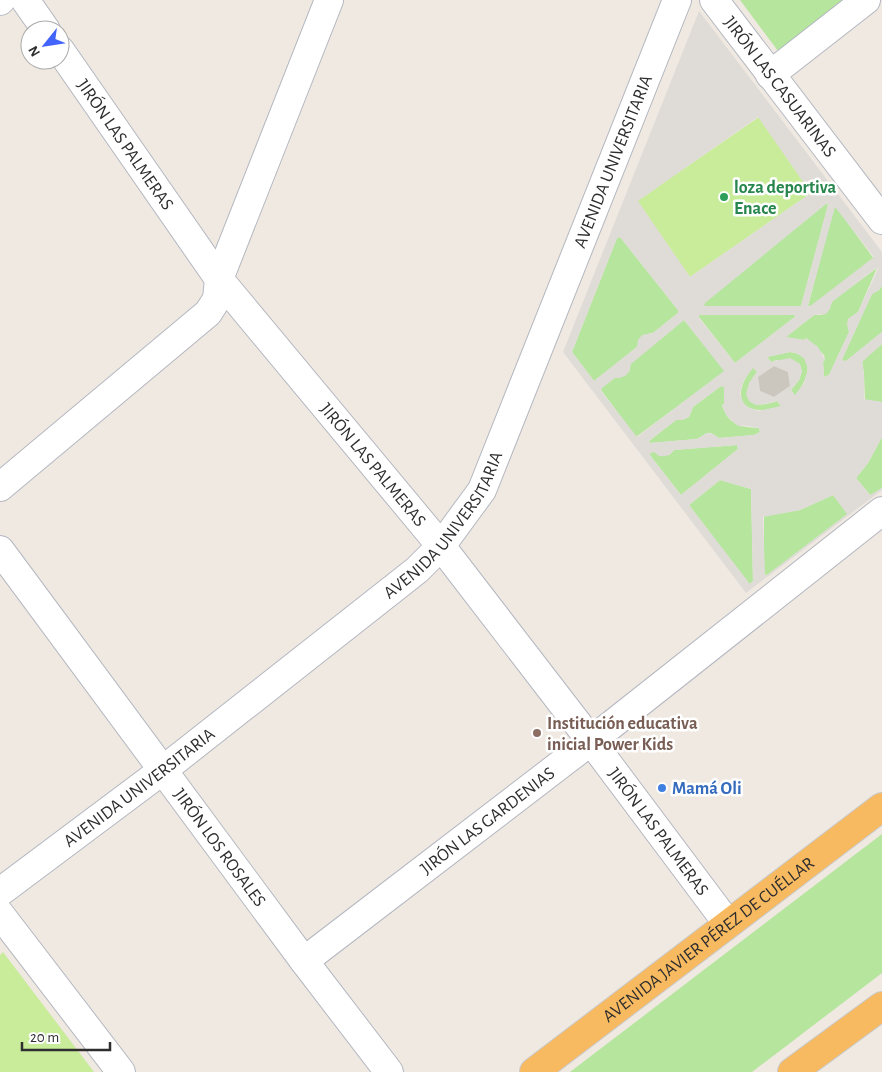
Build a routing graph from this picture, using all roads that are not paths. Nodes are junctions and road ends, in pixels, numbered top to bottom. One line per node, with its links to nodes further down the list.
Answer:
1 (25, 0): 6 (street)
2 (329, 0): 10 (street)
3 (677, 0): 13 (street, AVENIDA UNIVERSITARIA)
4 (714, 0): 8 (street, JIRÓN LAS CASUARINAS)
5 (866, 0): 8 (street)
6 (39, 20)
7 (70, 64): 10 (street, JIRÓN LAS PALMERAS)
8 (770, 75): 9 (street, JIRÓN LAS CASUARINAS)
9 (882, 220)
10 (219, 279): 11 (street); 13 (street, JIRÓN LAS PALMERAS)
11 (0, 487)
12 (882, 510): 15 (street, JIRÓN LAS GARDENIAS)
13 (440, 546): 15 (street, JIRÓN LAS PALMERAS); 16 (street, AVENIDA UNIVERSITARIA)
14 (0, 550): 16 (street, JIRÓN LOS ROSALES)
15 (591, 741): 20 (street, JIRÓN LAS PALMERAS); 21 (street, JIRÓN LAS GARDENIAS)
16 (163, 770): 18 (street, AVENIDA UNIVERSITARIA); 21 (street, JIRÓN LOS ROSALES)
17 (882, 807): 20 (highway, AVENIDA JAVIER PÉREZ DE CUÉLLAR)
18 (0, 892)
19 (0, 914): 23 (street)
20 (728, 924): 25 (highway, AVENIDA JAVIER PÉREZ DE CUÉLLAR)
21 (304, 961): 24 (street, JIRÓN LOS ROSALES)
22 (882, 1006): 26 (highway)
23 (120, 1072)
24 (389, 1072)
25 (534, 1072)
26 (792, 1072)

